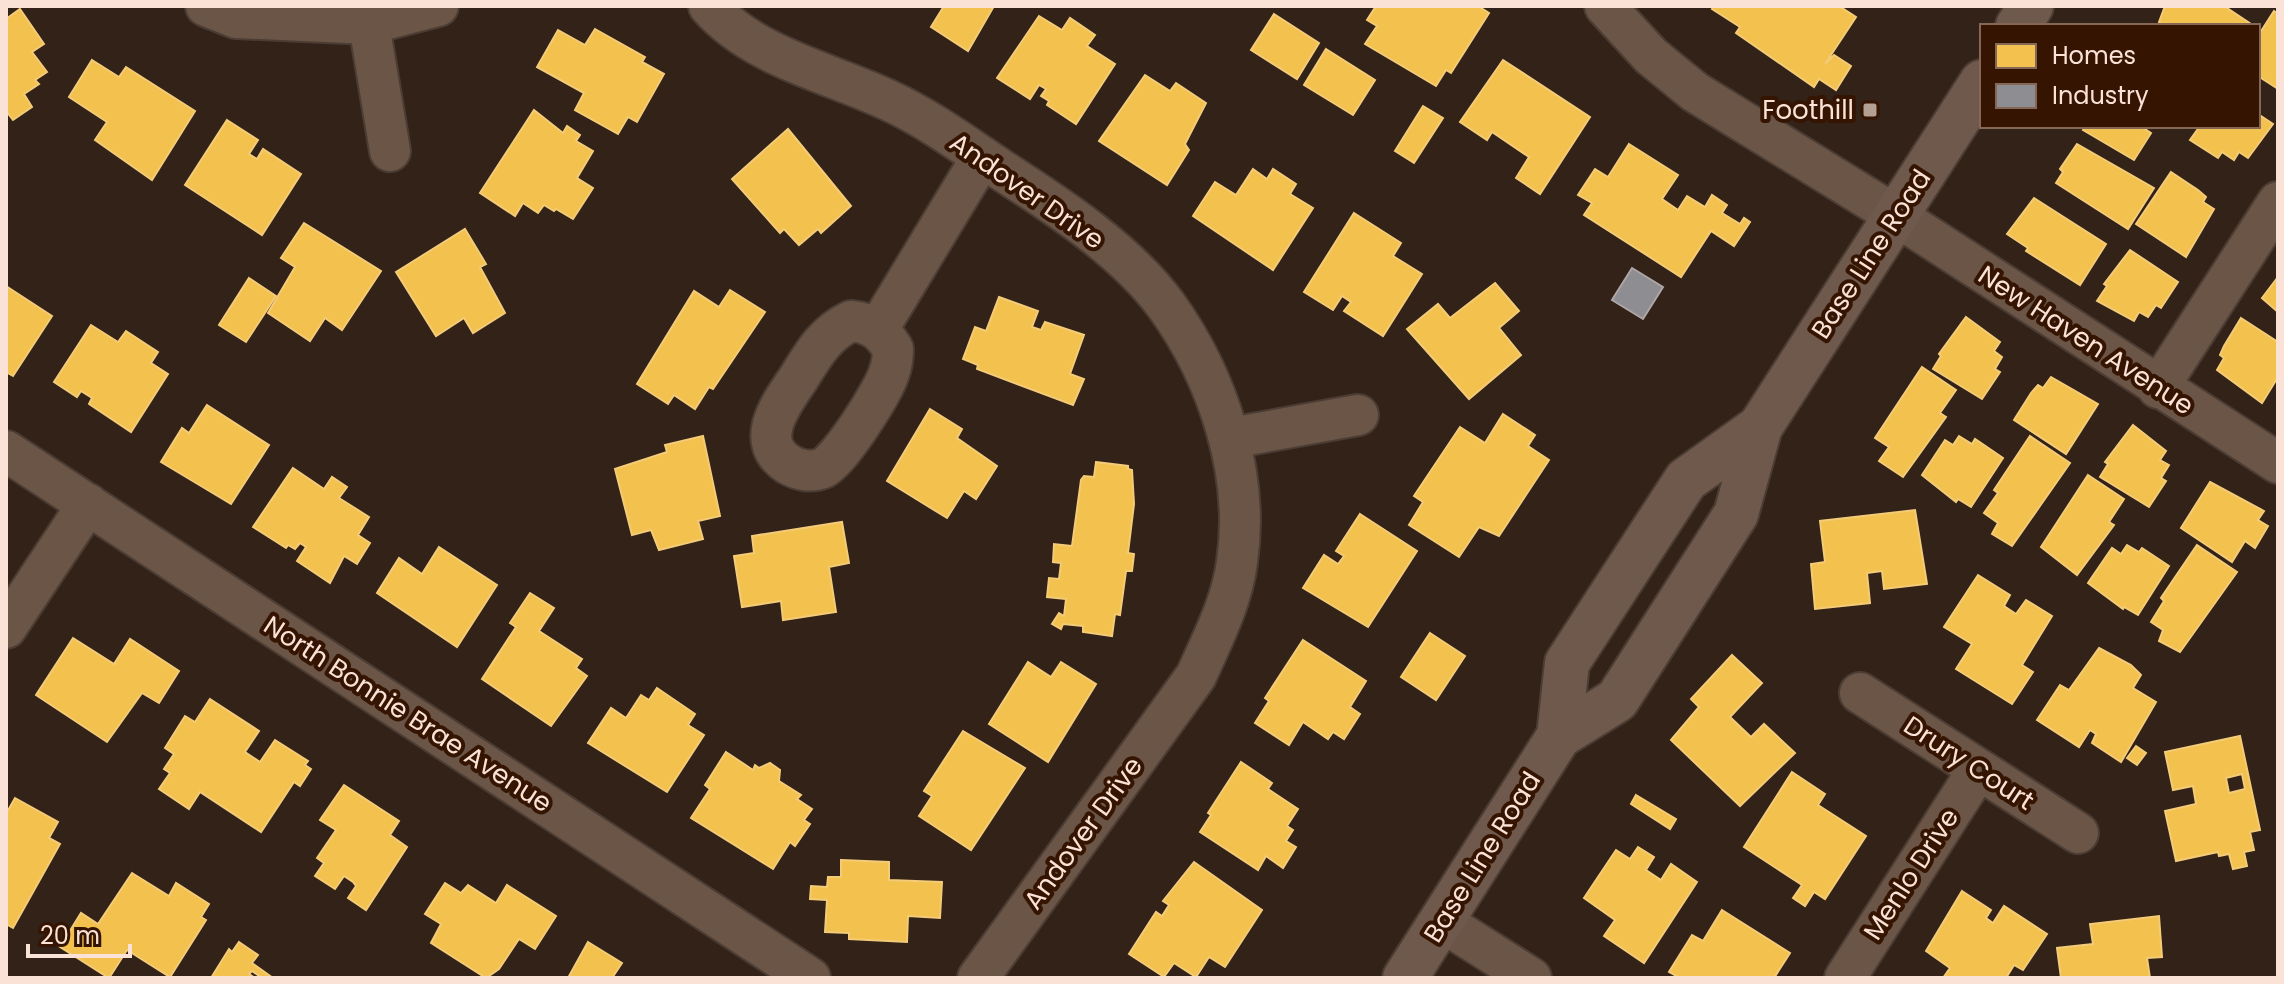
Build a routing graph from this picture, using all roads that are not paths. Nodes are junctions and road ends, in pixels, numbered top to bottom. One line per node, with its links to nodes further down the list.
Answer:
1 (206, 6): 6 (street)
2 (438, 6): 6 (street)
3 (709, 6): 10 (street, Andover Drive)
4 (2031, 6): 7 (main road)
5 (1614, 9): 12 (street, New Haven Avenue)
6 (369, 24): 9 (street)
7 (2019, 24)
8 (1980, 85): 12 (main road, Base Line Road)
9 (390, 151)
10 (982, 157): 13 (street); 17 (street, Andover Drive)
11 (2278, 202): 14 (street)
12 (1895, 215): 14 (street, New Haven Avenue); 16 (main road, Base Line Road)
13 (878, 329)
14 (2158, 388): 19 (street, New Haven Avenue)
15 (1358, 415): 17 (street)
16 (1760, 427): 23 (main road, Base Line Road); 23 (main road, Base Line Road)
17 (1231, 438): 28 (street, Andover Drive)
18 (6, 451): 20 (street, North Bonnie Brae Avenue)
19 (2278, 463)
20 (88, 504): 21 (street); 27 (street, North Bonnie Brae Avenue)
21 (6, 628)
22 (1860, 693): 24 (street, Drury Court)
23 (1559, 736): 26 (main road, Base Line Road)
24 (1978, 770): 25 (street, Drury Court); 31 (street, Menlo Drive)
25 (2078, 833)
26 (1441, 921): 29 (main road, Base Line Road); 30 (street)
27 (810, 978)
28 (978, 978)
29 (1405, 978)
30 (1531, 978)
31 (1845, 978)

